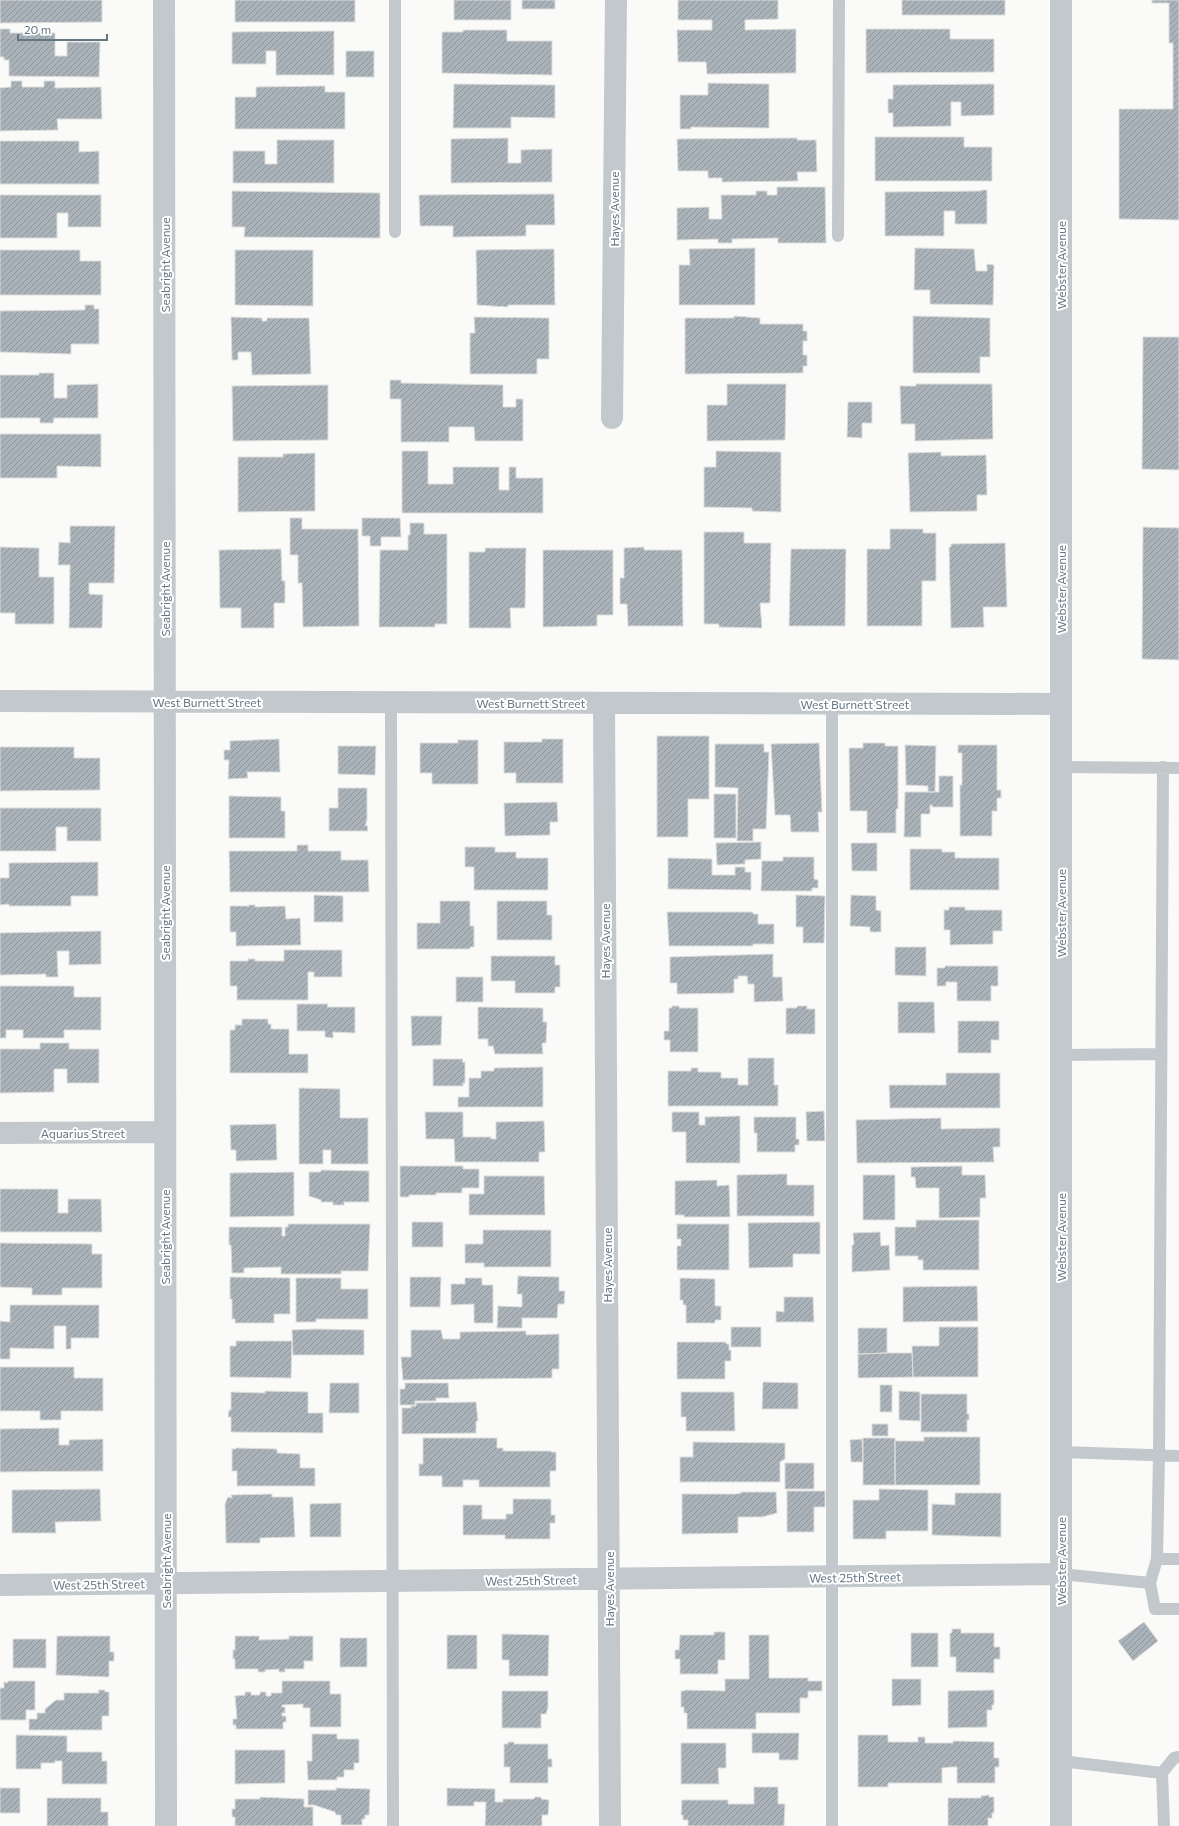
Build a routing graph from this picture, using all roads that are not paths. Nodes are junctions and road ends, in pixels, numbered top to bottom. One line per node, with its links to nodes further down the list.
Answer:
1 (164, 0): 10 (street, Seabright Avenue)
2 (395, 0): 6 (lane)
3 (616, 0): 8 (street, Hayes Avenue)
4 (839, 0): 7 (lane)
5 (1061, 0): 14 (street, Webster Avenue)
6 (395, 232)
7 (838, 236)
8 (612, 418)
9 (0, 701): 10 (street, West Burnett Street)
10 (165, 702): 11 (street, West Burnett Street); 20 (street, Seabright Avenue)
11 (392, 702): 12 (street, West Burnett Street); 30 (lane)
12 (604, 703): 13 (street, West Burnett Street); 29 (street, Hayes Avenue)
13 (832, 704): 14 (street, West Burnett Street); 28 (lane)
14 (1061, 704): 15 (street, Webster Avenue)
15 (1061, 768): 16 (lane); 19 (street, Webster Avenue)
16 (1163, 768): 17 (lane); 18 (lane)
17 (1179, 768)
18 (1161, 1054): 19 (lane); 23 (lane)
19 (1061, 1055): 22 (street, Webster Avenue)
20 (165, 1132): 21 (street, Aquarius Street); 31 (street, Seabright Avenue)
21 (0, 1133)
22 (1061, 1452): 23 (lane); 27 (street, Webster Avenue)
23 (1159, 1455): 24 (lane); 26 (lane)
24 (1179, 1456)
25 (1179, 1558): 26 (lane)
26 (1157, 1559): 32 (lane)
27 (1061, 1574): 28 (street, West 25th Street); 32 (lane); 36 (street, Webster Avenue)
28 (832, 1577): 29 (street, West 25th Street); 41 (lane)
29 (609, 1579): 30 (street, West 25th Street); 40 (street, Hayes Avenue)
30 (393, 1581): 31 (street, West 25th Street); 39 (lane)
31 (166, 1583): 33 (street, West 25th Street); 38 (street, Seabright Avenue)
32 (1150, 1583): 34 (lane)
33 (0, 1585)
34 (1179, 1609)
35 (1179, 1757): 37 (lane)
36 (1061, 1761): 37 (lane); 42 (street, Webster Avenue)
37 (1162, 1773): 43 (lane)
38 (166, 1826)
39 (393, 1826)
40 (610, 1826)
41 (832, 1826)
42 (1061, 1826)
43 (1164, 1826)

